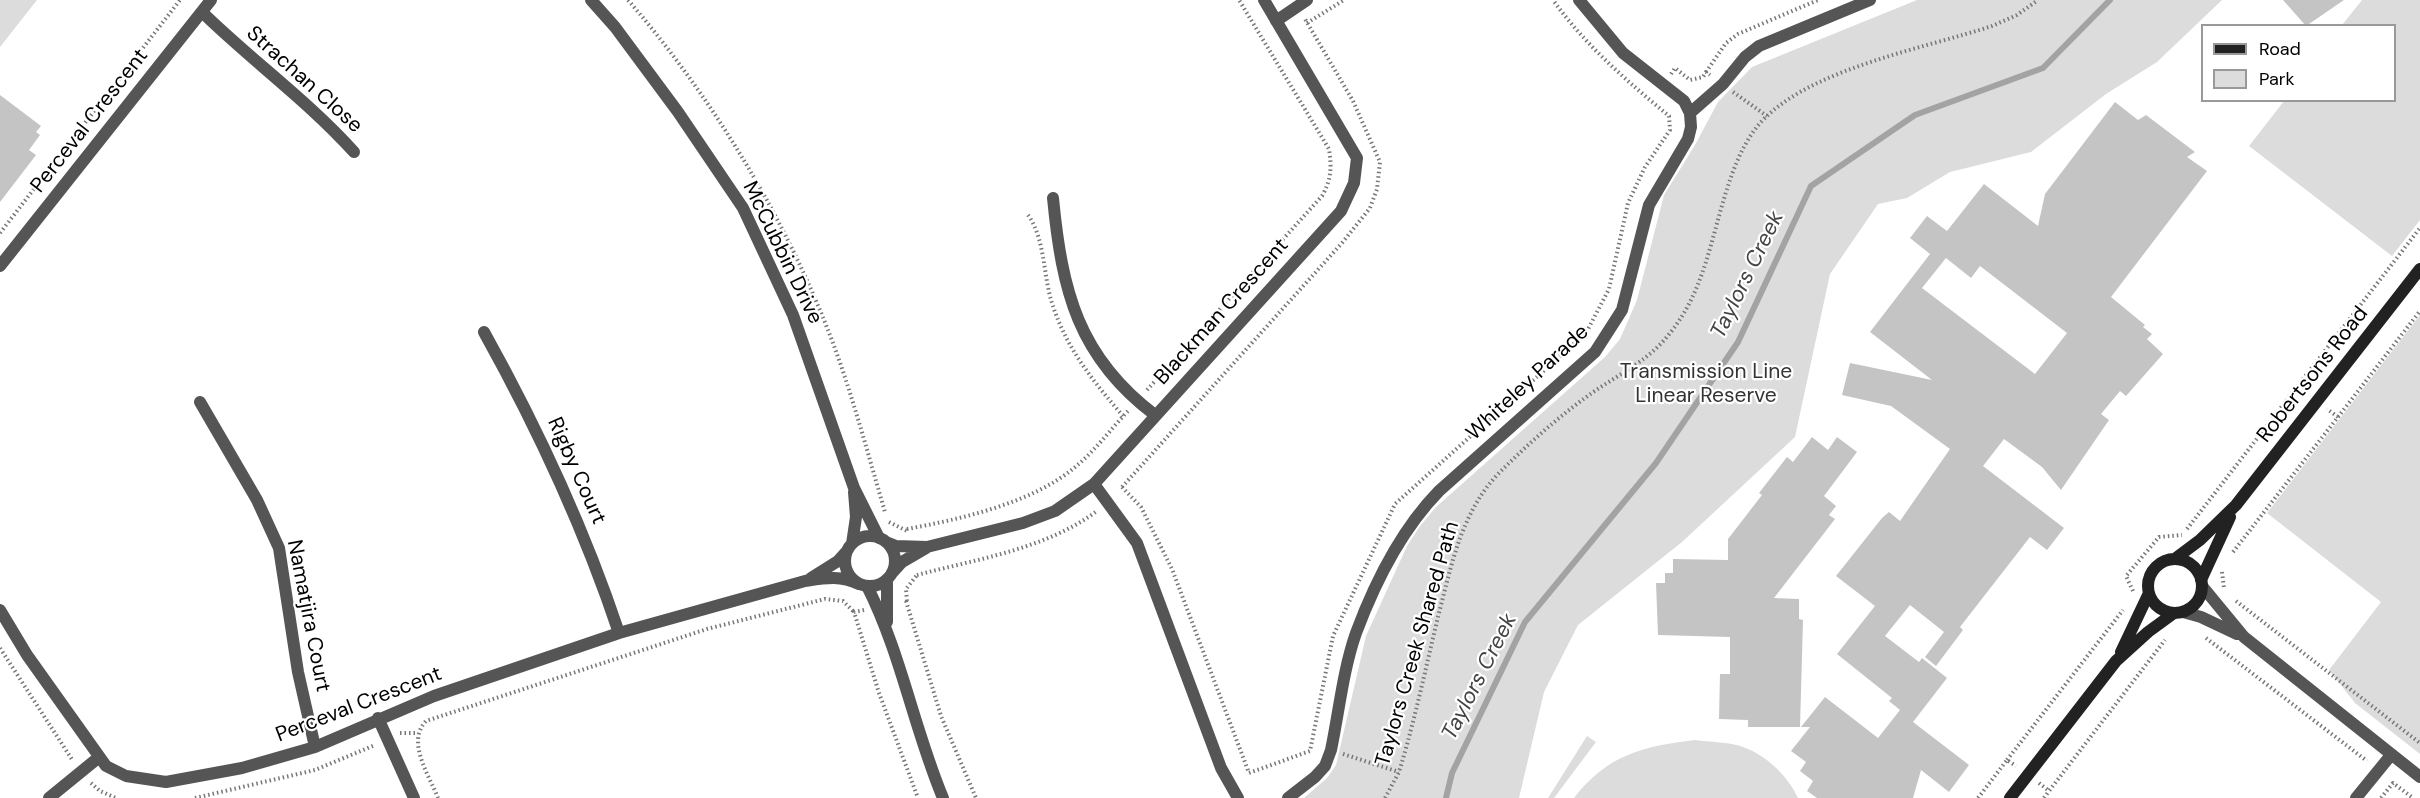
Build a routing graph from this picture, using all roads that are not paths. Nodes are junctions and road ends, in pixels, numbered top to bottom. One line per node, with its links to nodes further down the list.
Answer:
1 (210, 0): 7 (street, Perceval Crescent)
2 (591, 0): 18 (street, McCubbin Drive)
3 (1264, 0): 8 (street, Blackman Crescent)
4 (1307, 0): 8 (street)
5 (1579, 0): 9 (street)
6 (1870, 0): 9 (street)
7 (202, 12): 10 (street, Strachan Close); 12 (street, Perceval Crescent)
8 (1276, 21): 16 (street, Blackman Crescent)
9 (1690, 113): 44 (street, Whiteley Parade)
10 (354, 152)
11 (1053, 198): 16 (street)
12 (0, 266)
13 (2420, 269): 19 (street, Robertsons Road)
14 (484, 332): 32 (street, Rigby Court)
15 (200, 402): 36 (street, Namatjira Court)
16 (1155, 415): 17 (street, Blackman Crescent)
17 (1094, 484): 22 (street, Blackman Crescent); 43 (street)
18 (854, 488): 20 (street, McCubbin Drive); 21 (street, McCubbin Drive)
19 (2236, 505): 23 (street, Robertsons Road); 26 (street, Robertsons Road)
20 (882, 540): 21 (street); 22 (street, Blackman Crescent); 24 (street)
21 (850, 547): 25 (street, Perceval Crescent); 27 (street)
22 (927, 547): 24 (street, Blackman Crescent)
23 (2176, 558): 26 (street); 28 (street)
24 (889, 576): 27 (street); 31 (street)
25 (805, 581): 27 (street, Perceval Crescent); 32 (street, Perceval Crescent)
26 (2202, 583): 30 (street); 33 (street)
27 (863, 585): 31 (street)
28 (2149, 593): 30 (street); 34 (street)
29 (0, 610): 38 (street, Perceval Crescent)
30 (2179, 613): 33 (street); 34 (street)
31 (887, 626): 42 (street)
32 (619, 633): 35 (street, Perceval Crescent)
33 (2244, 637): 37 (street)
34 (2116, 661): 45 (street)
35 (378, 718): 36 (street, Perceval Crescent); 41 (street)
36 (315, 747): 38 (street, Perceval Crescent)
37 (2391, 755): 39 (street); 46 (street)
38 (99, 758): 40 (street)
39 (2420, 777)
40 (49, 798)
41 (414, 798)
42 (944, 798)
43 (1238, 798)
44 (1288, 798)
45 (2010, 798)
46 (2356, 798)

